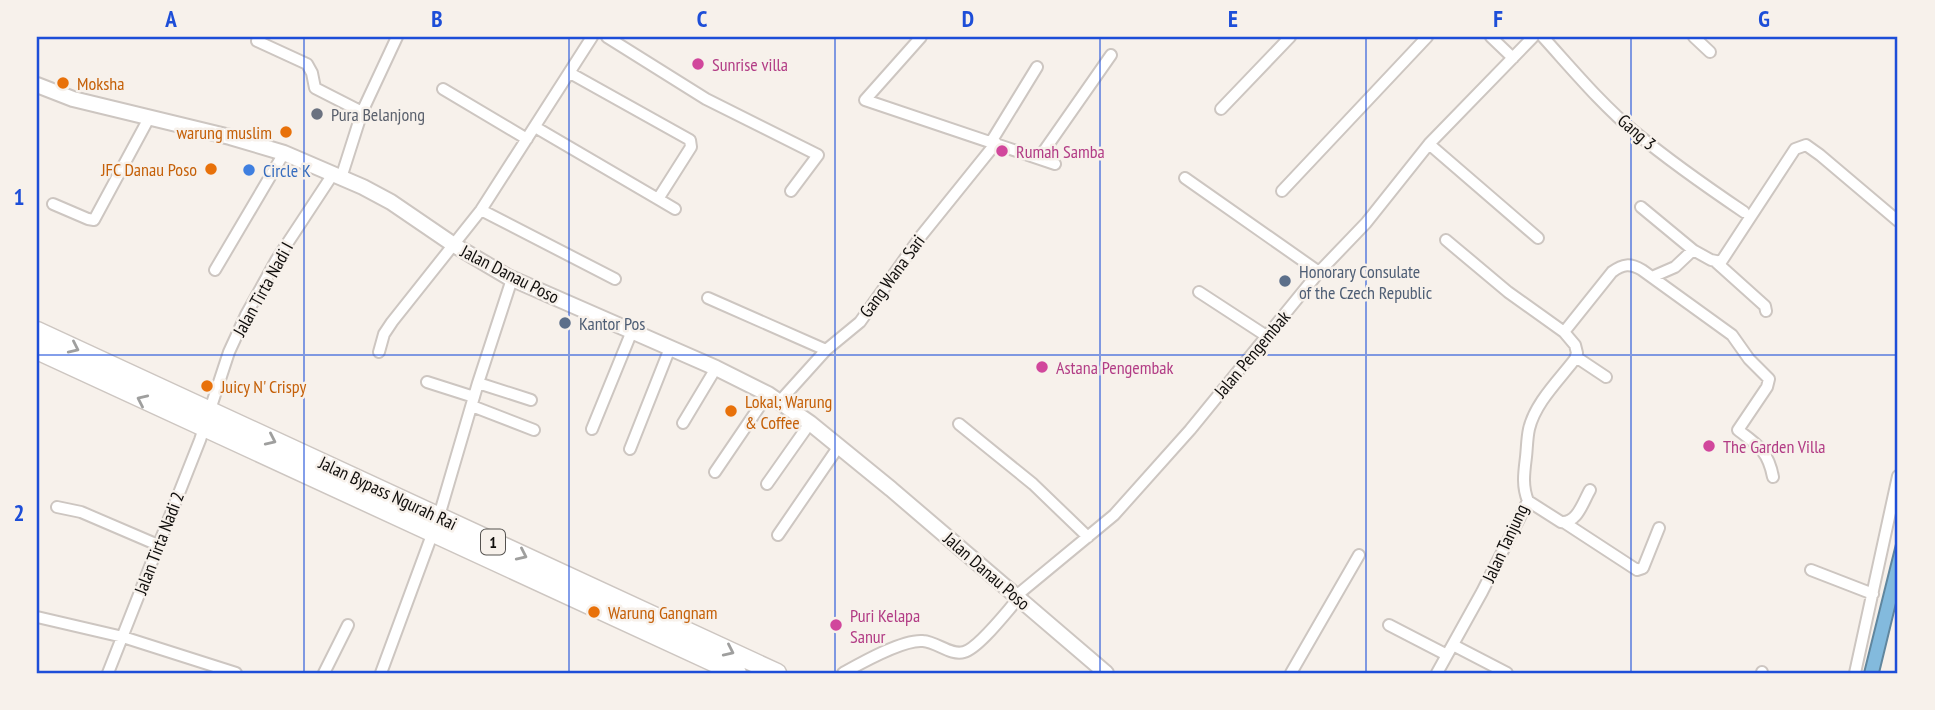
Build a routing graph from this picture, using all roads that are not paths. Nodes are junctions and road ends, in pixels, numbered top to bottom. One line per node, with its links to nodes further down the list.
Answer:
1 (397, 37): 20 (street, Jalan Tirta Nadi I)
2 (592, 37): 16 (street)
3 (607, 37): 31 (street)
4 (921, 37): 24 (street)
5 (1290, 37): 19 (street)
6 (1427, 37): 32 (street)
7 (1491, 37): 14 (street)
8 (1533, 37): 14 (street, Jalan Pengembak)
9 (1544, 37): 38 (street, Gang 3)
10 (1694, 37): 12 (street)
11 (257, 41): 20 (street)
12 (1710, 52)
13 (1111, 55): 27 (street)
14 (1513, 58): 25 (street, Jalan Pengembak)
15 (1037, 67): 24 (street, Gang Wana Sari)
16 (570, 73): 22 (street); 33 (street)
17 (37, 85): 21 (street, Jalan Danau Poso)
18 (443, 89): 23 (street)
19 (1221, 109)
20 (362, 112): 29 (street, Jalan Tirta Nadi I)
21 (149, 118): 26 (street, Jalan Danau Poso); 34 (street)
22 (535, 127): 23 (street); 33 (street)
23 (527, 139): 37 (street)
24 (994, 143): 27 (street); 59 (street, Gang Wana Sari)
25 (1429, 144): 40 (street); 46 (street, Jalan Pengembak)
26 (284, 153): 29 (street, Jalan Danau Poso); 45 (street)
27 (1039, 158): 28 (street)
28 (1055, 164)
29 (337, 176): 42 (street, Jalan Danau Poso); 69 (street, Jalan Tirta Nadi I)
30 (1185, 178): 46 (street)
31 (791, 191)
32 (1282, 191)
33 (658, 199): 36 (street)
34 (53, 204)
35 (1641, 206): 43 (street)
36 (675, 209)
37 (481, 210): 42 (street); 49 (street)
38 (1744, 212)
39 (1898, 221): 44 (street)
40 (1538, 238)
41 (1446, 240): 55 (street)
42 (454, 245): 48 (street, Jalan Danau Poso); 60 (street)
43 (1693, 250): 44 (street); 47 (street)
44 (1716, 262): 52 (street)
45 (215, 270)
46 (1320, 272): 56 (street, Jalan Pengembak)
47 (1652, 277): 55 (street); 79 (street)
48 (512, 279): 54 (street, Jalan Danau Poso); 65 (street)
49 (615, 279)
50 (1199, 292): 56 (street)
51 (708, 298): 59 (street)
52 (1766, 311)
53 (37, 331): 69 (highway, Jalan Bypass Ngurah Rai / 1, one-way to 69)
54 (632, 331): 57 (street, Jalan Danau Poso); 73 (street)
55 (1564, 332): 61 (street)
56 (1268, 337): 88 (street, Jalan Pengembak)
57 (670, 348): 62 (street, Jalan Danau Poso); 76 (street)
58 (37, 350): 69 (highway, Jalan Bypass Ngurah Rai / 1, one-way to 58)
59 (826, 350): 66 (street, Gang Wana Sari)
60 (379, 352)
61 (1576, 357): 63 (street); 82 (street, Jalan Tanjung)
62 (716, 368): 66 (street, Jalan Danau Poso); 70 (street)
63 (1606, 377)
64 (427, 382): 68 (street)
65 (478, 383): 67 (street); 68 (street)
66 (774, 397): 71 (street, Jalan Danau Poso); 77 (street, Gang Wana Sari)
67 (531, 400)
68 (473, 402): 74 (street); 85 (street)
69 (206, 420): 85 (highway, Jalan Bypass Ngurah Rai / 1); 89 (street, Jalan Tirta Nadi 2)
70 (683, 423)
71 (810, 423): 75 (street, Jalan Danau Poso); 80 (street)
72 (959, 424): 88 (street)
73 (592, 429)
74 (534, 430)
75 (839, 446): 87 (street); 93 (street, Jalan Danau Poso)
76 (630, 449)
77 (715, 472)
78 (1898, 476): 92 (street)
79 (1773, 477)
80 (767, 484)
81 (1590, 490): 84 (street)
82 (1528, 501): 84 (street); 98 (street, Jalan Tanjung)
83 (57, 507): 89 (street)
84 (1566, 523): 86 (street)
85 (436, 524): 102 (street); 103 (highway, Jalan Bypass Ngurah Rai / 1); 104 (highway, Jalan Bypass Ngurah Rai / 1, one-way to 104)
86 (1659, 528)
87 (778, 535)
88 (1088, 537): 93 (street, Jalan Pengembak)
89 (158, 545): 97 (street, Jalan Tirta Nadi 2)
90 (1359, 555): 107 (street)
91 (1811, 570): 92 (street)
92 (1873, 594): 110 (street)
93 (1017, 598): 105 (street, Jalan Pengembak); 106 (street, Jalan Danau Poso)
94 (37, 617): 97 (street)
95 (348, 625): 101 (street)
96 (1389, 625): 98 (street)
97 (123, 637): 99 (street, Jalan Tirta Nadi 2); 100 (street)
98 (1450, 650): 108 (street, Jalan Tanjung); 109 (street)
99 (108, 673)
100 (236, 673)
101 (324, 673)
102 (381, 673)
103 (737, 673)
104 (777, 673)
105 (843, 673)
106 (1106, 673)
107 (1291, 673)
108 (1437, 673)
109 (1507, 673)
110 (1855, 673)

